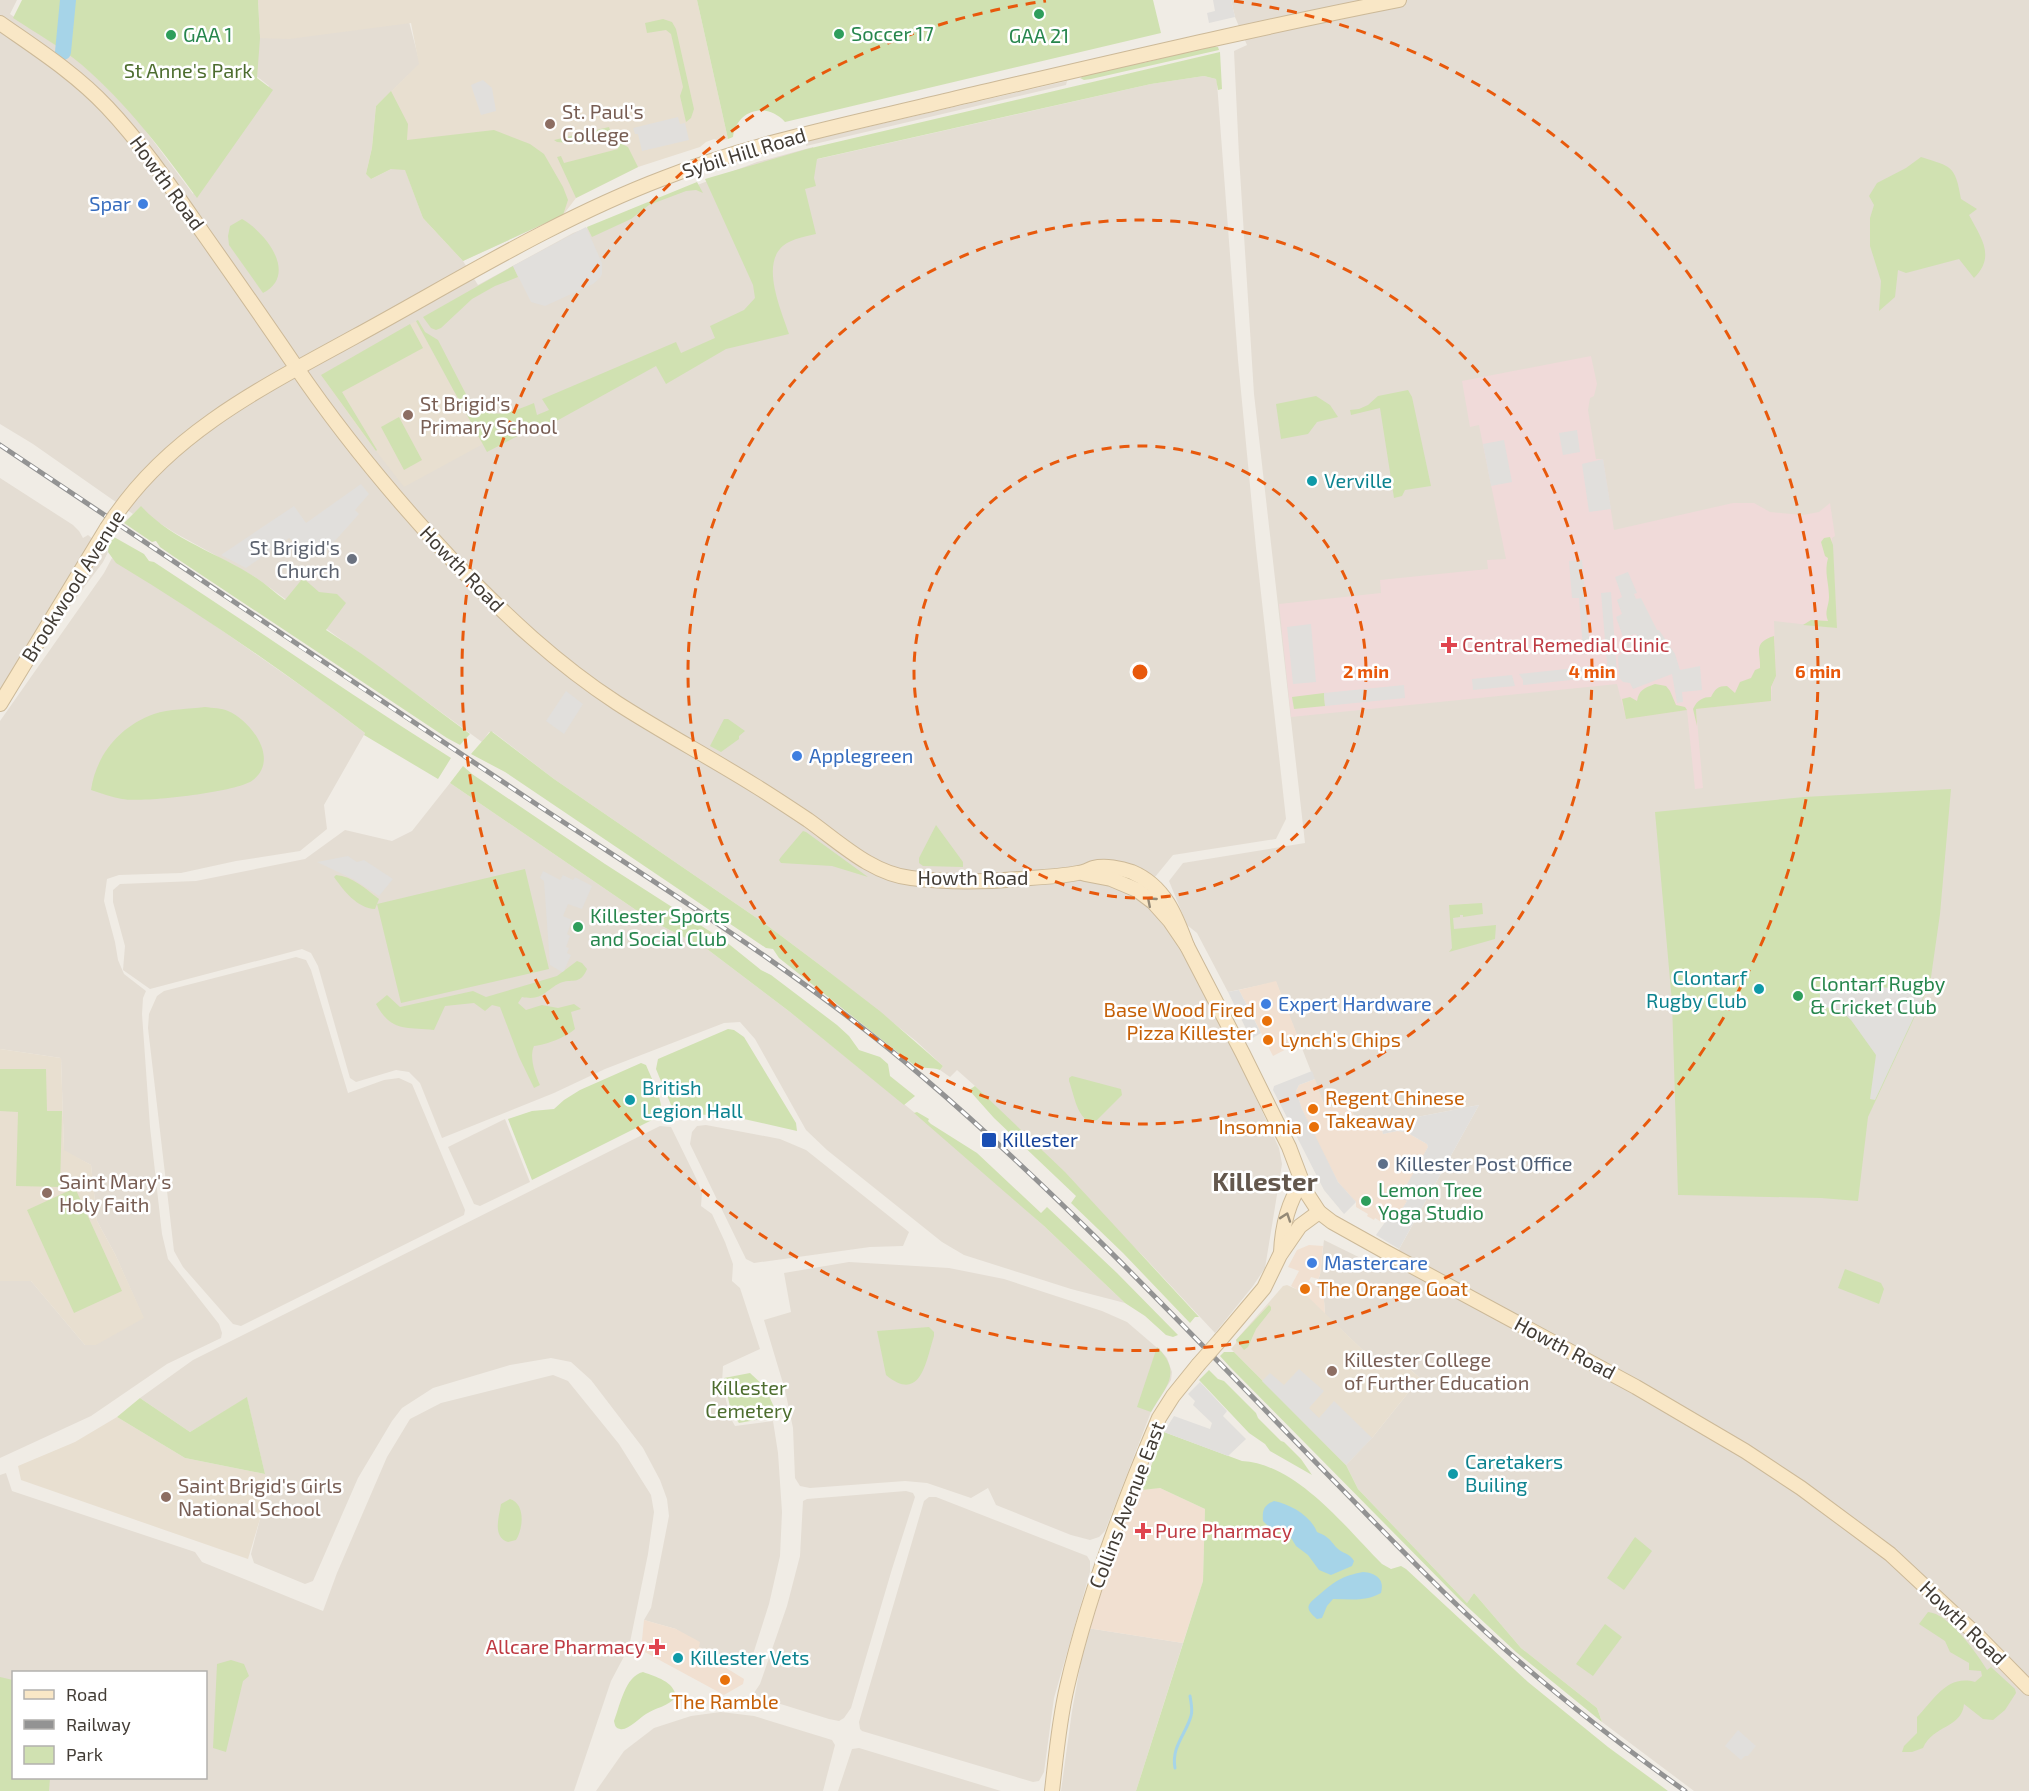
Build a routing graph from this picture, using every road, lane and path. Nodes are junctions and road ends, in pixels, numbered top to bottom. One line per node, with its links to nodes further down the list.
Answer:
1 (1399, 0): 3 (main road, Sybil Hill Road)
2 (0, 23): 3 (main road, Howth Road)
3 (297, 368): 4 (main road, Brookwood Avenue, bridge); 5 (main road, Howth Road)
4 (0, 704)
5 (1302, 1182): 6 (main road, Howth Road); 7 (main road, Collins Avenue East, one-way to 5)
6 (1319, 1212): 7 (main road, Collins Avenue East); 8 (main road, Howth Road)
7 (1280, 1255): 9 (main road, Collins Avenue East, bridge)
8 (2029, 1688)
9 (1052, 1791)

